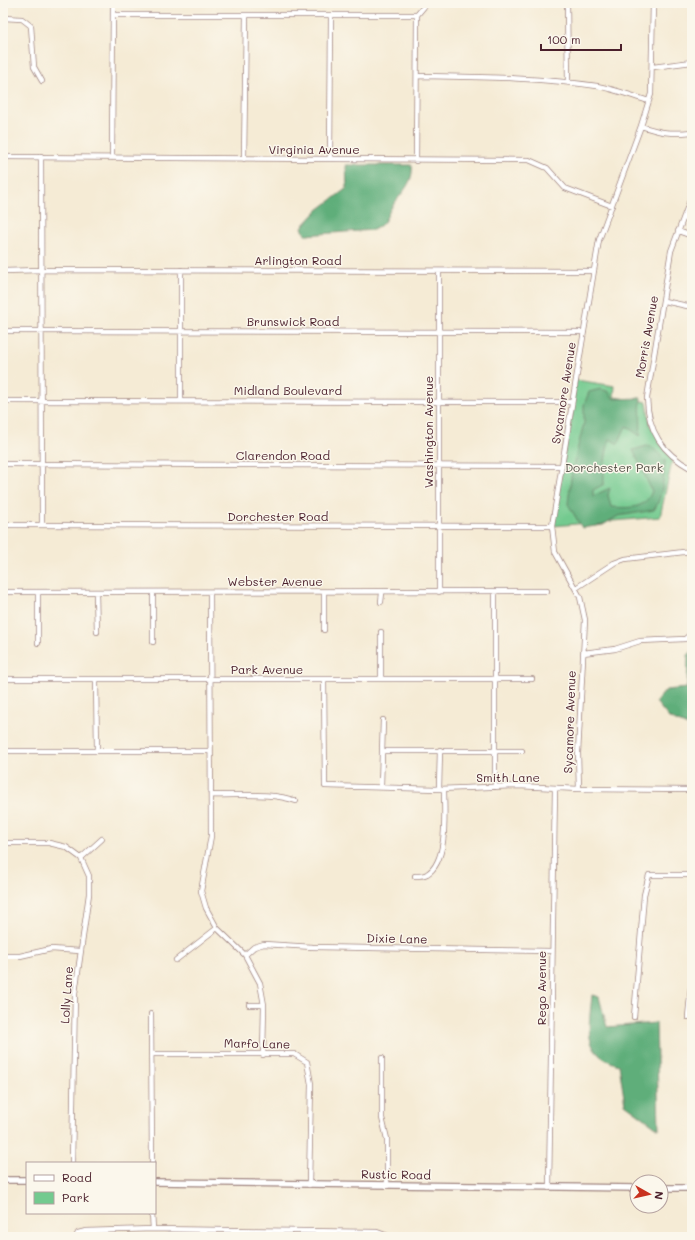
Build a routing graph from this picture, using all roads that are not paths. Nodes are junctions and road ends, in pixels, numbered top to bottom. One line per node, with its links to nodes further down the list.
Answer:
1 (113, 3): 5 (street)
2 (427, 3): 7 (street)
3 (567, 3): 14 (street)
4 (653, 3): 11 (street, Sycamore Avenue)
5 (113, 15): 6 (street); 20 (street)
6 (246, 15): 8 (street); 21 (street)
7 (417, 15): 8 (street); 12 (street)
8 (331, 16): 22 (street)
9 (3, 18): 13 (street)
10 (692, 62): 11 (street)
11 (653, 67): 15 (street, Sycamore Avenue)
12 (417, 76): 14 (street); 23 (street)
13 (42, 81)
14 (568, 83): 15 (street)
15 (649, 101): 16 (street, Sycamore Avenue)
16 (641, 126): 17 (street); 25 (street, Sycamore Avenue)
17 (692, 132)
18 (41, 156): 19 (street, Virginia Avenue); 20 (street, Virginia Avenue); 28 (street)
19 (3, 157)
20 (112, 158): 21 (street, Virginia Avenue)
21 (244, 159): 22 (street, Virginia Avenue)
22 (330, 160): 23 (street, Virginia Avenue)
23 (416, 161): 25 (street, Virginia Avenue)
24 (692, 195): 26 (street, Morris Avenue)
25 (612, 206): 32 (street, Sycamore Avenue)
26 (678, 231): 27 (street); 33 (street, Morris Avenue)
27 (692, 236)
28 (42, 270): 29 (street, Arlington Road); 30 (street, Arlington Road); 36 (street)
29 (181, 270): 31 (street, Arlington Road); 37 (street)
30 (3, 272)
31 (439, 272): 32 (street, Arlington Road); 39 (street, Washington Avenue)
32 (594, 272): 38 (street, Sycamore Avenue)
33 (664, 301): 34 (street); 49 (street, Morris Avenue)
34 (692, 307)
35 (3, 331): 36 (street, Brunswick Road)
36 (41, 331): 37 (street, Brunswick Road); 42 (street)
37 (180, 332): 39 (street, Brunswick Road); 40 (street)
38 (584, 332): 39 (street, Brunswick Road); 44 (street, Sycamore Avenue)
39 (439, 333): 43 (street, Washington Avenue)
40 (181, 400): 42 (street, Midland Boulevard); 43 (street, Midland Boulevard)
41 (3, 401): 42 (street, Midland Boulevard)
42 (41, 401): 46 (street)
43 (439, 401): 44 (street, Midland Boulevard); 47 (street, Washington Avenue)
44 (572, 402): 48 (street, Sycamore Avenue)
45 (3, 464): 46 (street, Clarendon Road)
46 (42, 464): 47 (street, Clarendon Road); 51 (street)
47 (439, 466): 48 (street, Clarendon Road); 53 (street, Washington Avenue)
48 (562, 466): 52 (street, Sycamore Avenue)
49 (692, 469)
50 (3, 525): 51 (street, Dorchester Road)
51 (42, 525): 53 (street, Dorchester Road)
52 (552, 526): 53 (street, Dorchester Road); 55 (street, Sycamore Avenue)
53 (439, 527): 60 (street, Washington Avenue)
54 (692, 551): 55 (street)
55 (576, 588): 73 (street, Sycamore Avenue)
56 (3, 592): 57 (street, Webster Avenue)
57 (38, 592): 63 (street, Webster Avenue); 72 (street)
58 (210, 592): 59 (street, Webster Avenue); 64 (street, Webster Avenue); 80 (street)
59 (324, 592): 65 (street, Webster Avenue); 67 (street)
60 (439, 592): 61 (street, Webster Avenue); 65 (street, Webster Avenue)
61 (495, 592): 62 (street, Webster Avenue); 77 (street)
62 (547, 592)
63 (96, 593): 64 (street, Webster Avenue); 68 (street)
64 (153, 593): 71 (street)
65 (382, 593): 66 (street)
66 (382, 602)
67 (324, 630)
68 (97, 632)
69 (381, 632): 76 (street)
70 (692, 634): 73 (street)
71 (153, 642)
72 (38, 643)
73 (583, 653): 93 (street, Sycamore Avenue)
74 (3, 679): 79 (street, Park Avenue)
75 (324, 679): 76 (street, Park Avenue); 80 (street, Park Avenue); 89 (street, Smith Lane)
76 (381, 679): 77 (street, Park Avenue)
77 (496, 679): 78 (street, Park Avenue); 87 (street)
78 (532, 679)
79 (96, 680): 80 (street, Park Avenue); 82 (street)
80 (211, 680): 85 (street)
81 (383, 720): 86 (street)
82 (97, 750): 84 (street); 85 (street)
83 (440, 750): 86 (street); 87 (street); 92 (street)
84 (3, 751)
85 (210, 751): 95 (street)
86 (382, 751): 89 (street)
87 (496, 751): 88 (street); 90 (street)
88 (522, 751)
89 (381, 786): 92 (street, Smith Lane)
90 (496, 787): 91 (street, Smith Lane); 92 (street, Smith Lane)
91 (555, 788): 93 (street, Smith Lane); 104 (street, Rego Avenue)
92 (441, 789): 101 (street)
93 (579, 789): 94 (street, Smith Lane)
94 (692, 790)
95 (211, 795): 96 (street); 102 (street)
96 (296, 801)
97 (102, 839): 99 (street)
98 (3, 843): 99 (street)
99 (81, 858): 103 (street, Lolly Lane)
100 (692, 875): 112 (street)
101 (415, 876)
102 (217, 928): 105 (street); 107 (street)
103 (80, 951): 106 (street); 117 (street, Lolly Lane)
104 (552, 951): 105 (street, Dixie Lane); 124 (street, Rego Avenue)
105 (245, 955): 110 (street)
106 (3, 956)
107 (176, 960)
108 (692, 976): 113 (street)
109 (250, 1005): 110 (street)
110 (264, 1005): 115 (street)
111 (151, 1014): 114 (street)
112 (634, 1017)
113 (688, 1017)
114 (152, 1054): 115 (street, Marfo Lane); 118 (street)
115 (263, 1055): 122 (street, Marfo Lane)
116 (382, 1058): 123 (street)
117 (72, 1162)
118 (152, 1162)
119 (3, 1180): 120 (street)
120 (26, 1180)
121 (156, 1182): 122 (street, Rustic Road)
122 (309, 1185): 123 (street, Rustic Road)
123 (387, 1186): 124 (street, Rustic Road)
124 (549, 1188): 125 (street, Rustic Road)
125 (629, 1188)
126 (669, 1188): 127 (street)
127 (692, 1188)
128 (152, 1214): 129 (street)
129 (153, 1229): 130 (street); 131 (street)
130 (76, 1237)
131 (391, 1237)

